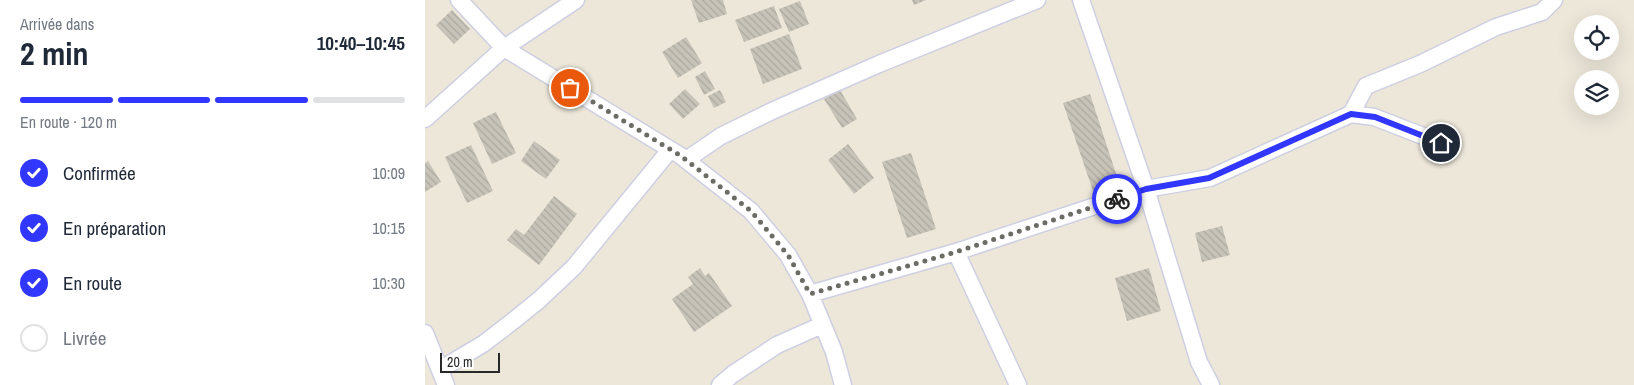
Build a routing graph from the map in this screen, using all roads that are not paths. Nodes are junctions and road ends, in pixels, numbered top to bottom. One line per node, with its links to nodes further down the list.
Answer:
1 (459, 0): 6 (street)
2 (576, 0): 6 (street)
3 (1037, 0): 11 (street)
4 (1081, 0): 12 (street)
5 (1554, 0): 7 (street)
6 (504, 48): 8 (street); 10 (street)
7 (1351, 114): 9 (street); 12 (street)
8 (425, 119)
9 (1441, 143)
10 (669, 150): 11 (street); 17 (street)
11 (686, 160): 14 (street)
12 (1146, 189): 13 (street); 22 (street)
13 (956, 252): 14 (street); 21 (street)
14 (810, 294): 15 (street)
15 (822, 325): 19 (street); 20 (street)
16 (425, 333): 17 (street)
17 (441, 369): 18 (street)
18 (446, 385)
19 (720, 385)
20 (843, 385)
21 (1018, 385)
22 (1211, 385)

